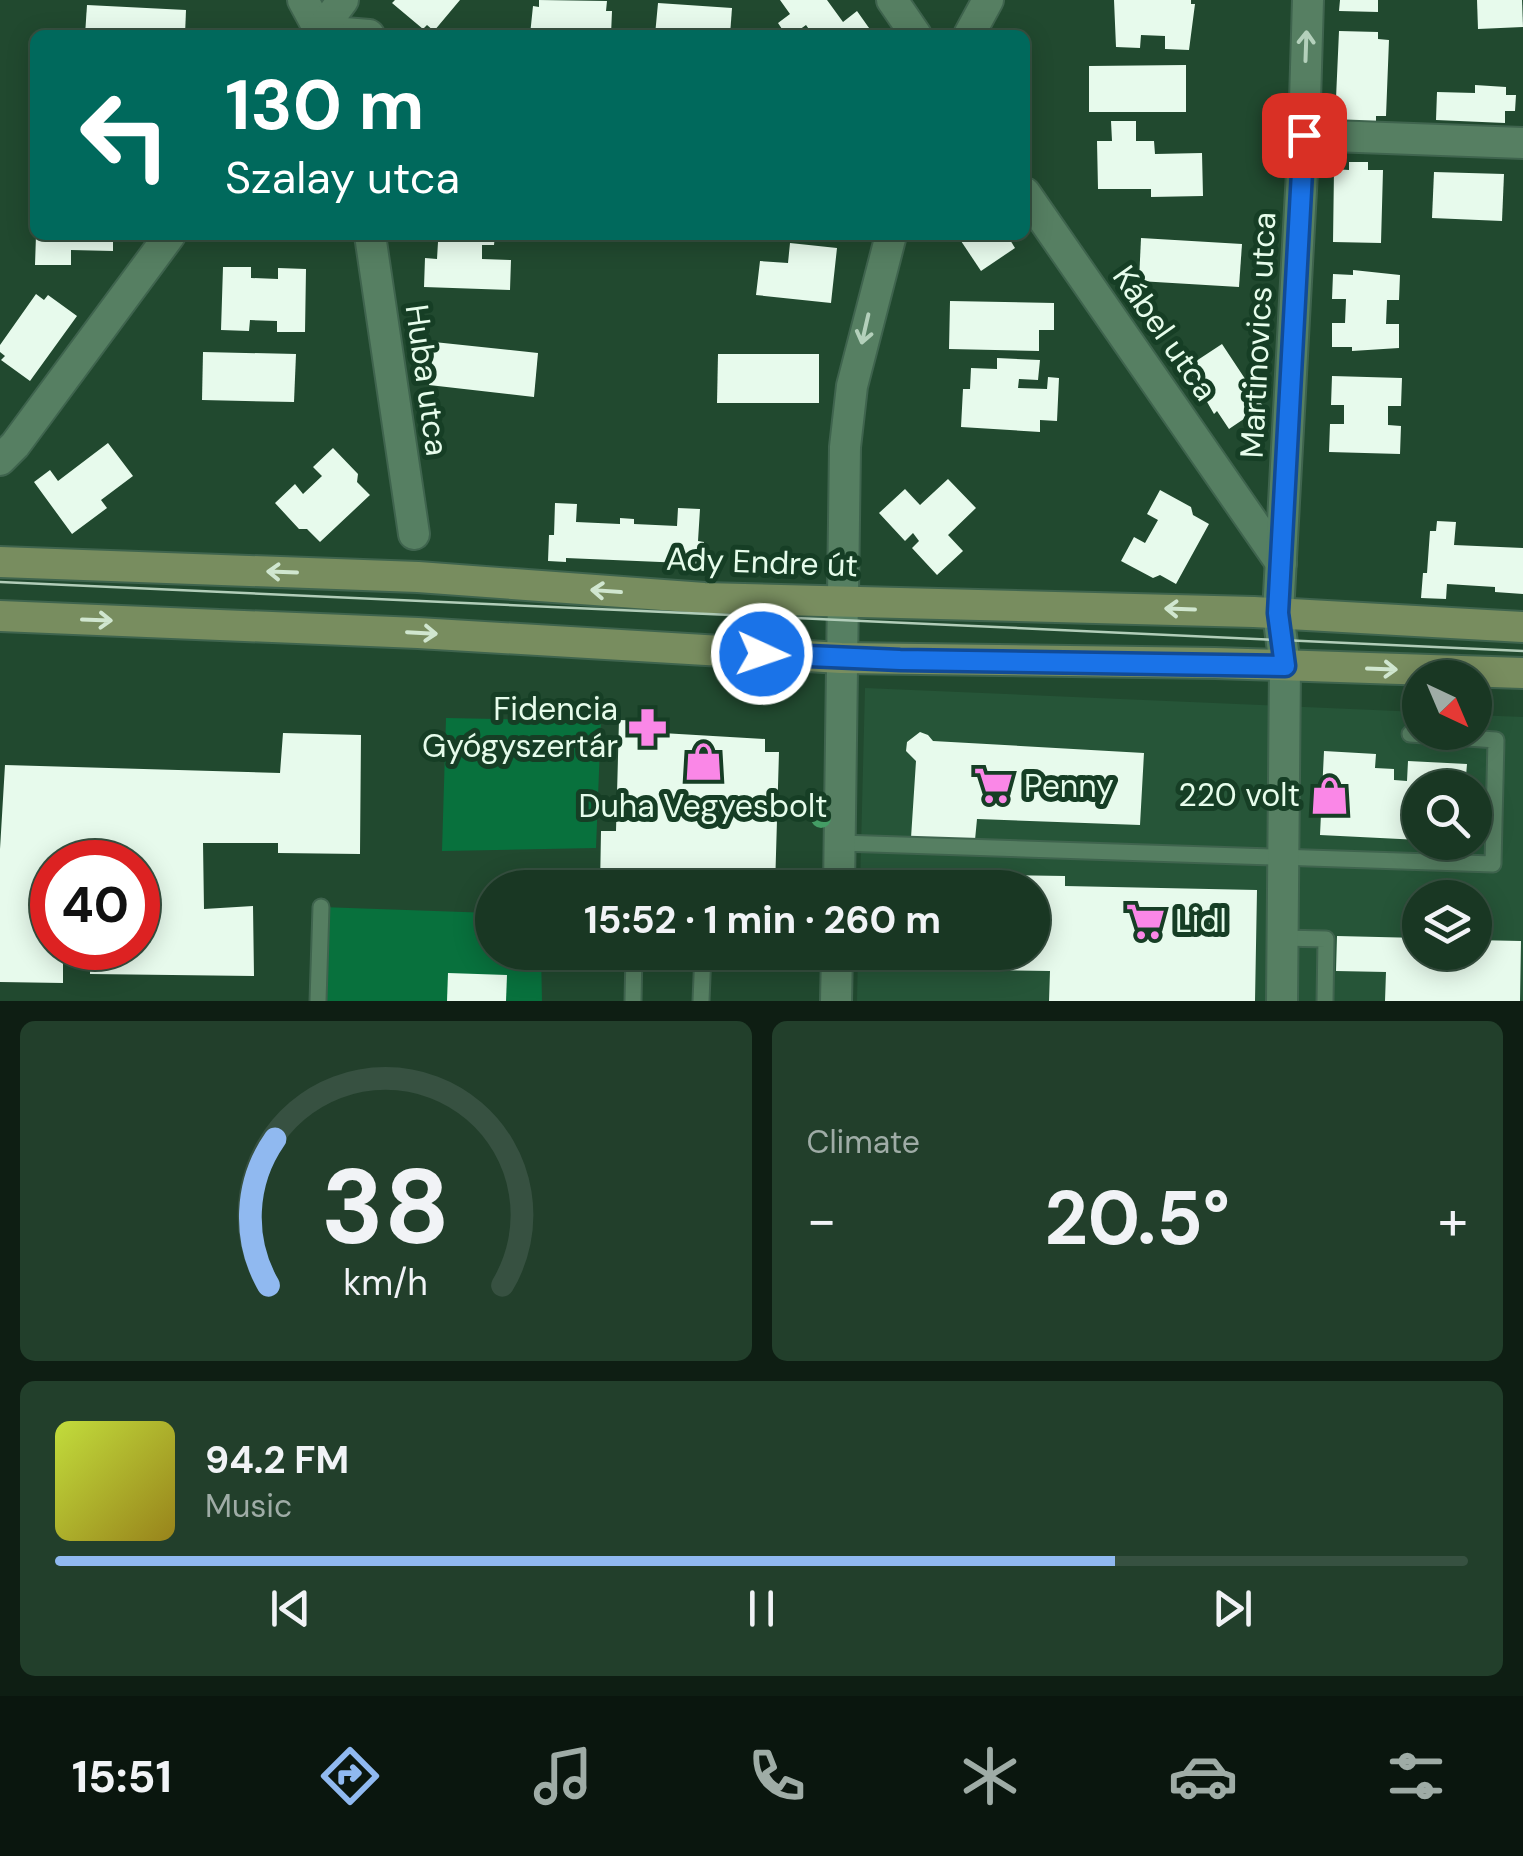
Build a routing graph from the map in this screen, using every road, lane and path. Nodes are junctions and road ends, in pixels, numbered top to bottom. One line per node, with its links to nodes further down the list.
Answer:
1 (303, 0): 6 (street)
2 (343, 0): 7 (street)
3 (892, 0): 8 (street)
4 (988, 0): 9 (street)
5 (1308, 0): 10 (street, Martinovics utca, one-way to 5)
6 (318, 30)
7 (323, 30)
8 (913, 30)
9 (972, 30)
10 (1304, 135): 11 (street); 19 (street, Martinovics utca)
11 (1523, 143)
12 (1030, 200): 19 (street, Kábel utca)
13 (166, 240): 16 (street)
14 (371, 240): 17 (street, Huba utca)
15 (890, 240): 20 (street, one-way to 20)
16 (0, 460)
17 (414, 534)
18 (0, 562): 20 (street, Ady Endre út, one-way to 18)
19 (1281, 563): 21 (street, Martinovics utca)
20 (841, 599): 21 (street, Ady Endre út, one-way to 20); 24 (street)
21 (1278, 613): 23 (street, Ady Endre út); 25 (street, Martinovics utca)
22 (0, 616): 24 (street, one-way to 24)
23 (1523, 627)
24 (841, 658): 25 (street); 28 (street)
25 (1285, 666): 26 (street, one-way to 26); 29 (street, Martinovics utca)
26 (1523, 676)
27 (1492, 740): 29 (lane)
28 (840, 843): 29 (lane); 30 (street)
29 (1282, 857): 32 (street, Martinovics utca)
30 (839, 870)
31 (321, 907): 36 (lane)
32 (1282, 938): 40 (street, Martinovics utca); 41 (lane)
33 (634, 970): 37 (lane)
34 (702, 970): 38 (lane)
35 (837, 970): 39 (street)
36 (318, 1001)
37 (633, 1001)
38 (701, 1001)
39 (836, 1001)
40 (1282, 1001)
41 (1325, 1001)

